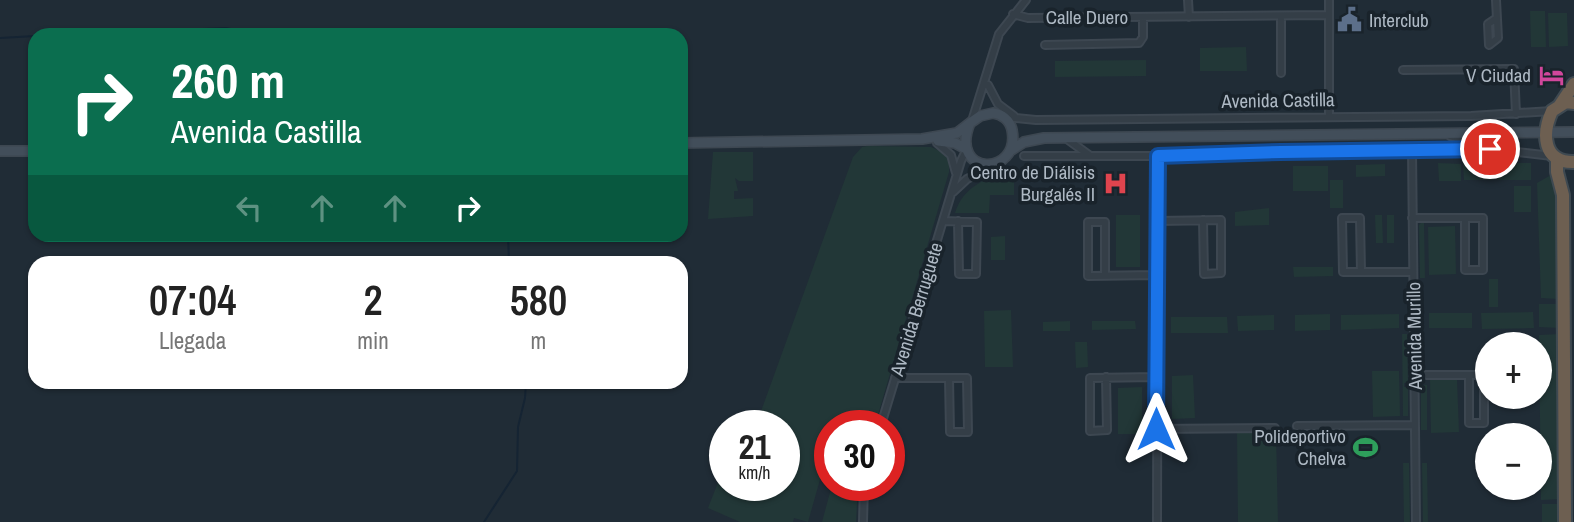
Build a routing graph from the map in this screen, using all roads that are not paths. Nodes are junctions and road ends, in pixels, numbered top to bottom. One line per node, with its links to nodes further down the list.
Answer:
1 (1026, 0): 5 (street)
2 (1188, 0): 9 (street)
3 (1329, 0): 6 (street)
4 (1496, 0): 10 (street)
5 (1013, 14): 8 (street, Calle Duero); 13 (street)
6 (1329, 15): 7 (street, Calle Duero); 21 (street)
7 (1281, 16): 9 (street, Calle Duero); 14 (street)
8 (1143, 17): 9 (street, Calle Duero); 11 (street)
9 (1189, 17)
10 (1497, 18)
11 (1045, 45)
12 (1404, 70): 19 (street)
13 (987, 72): 15 (street); 23 (street)
14 (1281, 73)
15 (988, 85): 20 (street); 22 (street)
16 (1574, 85): 18 (highway)
17 (1574, 103): 18 (highway)
18 (1556, 108): 19 (street, Avenida Castilla); 24 (highway)
19 (1516, 114): 21 (street, Avenida Castilla)
20 (1001, 115): 22 (street); 23 (street)
21 (1329, 117): 22 (street, Avenida Castilla)
22 (1015, 121): 27 (street, Avenida Castilla); 36 (street)
23 (971, 122): 29 (street); 32 (street)
24 (1547, 131): 25 (street, Avenida Castilla); 26 (street, Avenida Castilla); 40 (highway)
25 (1574, 132)
26 (1441, 133): 28 (street, Avenida Castilla); 31 (street, Avenida Castilla)
27 (1044, 138): 28 (street, Avenida Castilla); 36 (street, Avenida Castilla)
28 (1066, 138): 37 (street)
29 (925, 139): 30 (street); 32 (street); 43 (street)
30 (688, 143)
31 (1490, 149): 33 (street, Avenida Castilla); 40 (street, Avenida Castilla)
32 (966, 150): 42 (street); 43 (street, Avenida Berruguete)
33 (1412, 150): 39 (street, Avenida Castilla); 45 (street, Avenida Murillo)
34 (0, 151): 35 (street)
35 (28, 151)
36 (1010, 151): 42 (street)
37 (1089, 155): 38 (street, Avenida Castilla); 39 (street, Avenida Castilla)
38 (1024, 156)
39 (1158, 156): 50 (street)
40 (1555, 158): 41 (highway); 70 (highway)
41 (1574, 162)
42 (995, 165): 44 (street)
43 (955, 179): 44 (street, Avenida Berruguete)
44 (952, 193): 48 (street, Avenida Berruguete)
45 (1412, 218): 46 (street); 52 (street, Avenida Murillo)
46 (1465, 218): 46 (street)
47 (1203, 220): 47 (street); 50 (street)
48 (943, 221): 49 (street); 59 (street, Avenida Berruguete)
49 (958, 221): 49 (street)
50 (1158, 221): 54 (street)
51 (1361, 272): 51 (street); 52 (street)
52 (1413, 272): 55 (street, Avenida Murillo)
53 (1105, 275): 53 (street); 54 (street)
54 (1157, 275): 58 (street)
55 (1414, 375): 56 (street); 62 (street, Avenida Murillo)
56 (1469, 375): 56 (street)
57 (1106, 377): 57 (street); 58 (street)
58 (1156, 377): 65 (street)
59 (895, 378): 60 (street); 61 (street, Avenida Berruguete)
60 (949, 378): 60 (street)
61 (885, 410)
62 (1415, 425): 63 (street); 69 (street, Avenida Murillo)
63 (1297, 426)
64 (1275, 428): 65 (street)
65 (1156, 429): 68 (street)
66 (864, 501): 67 (street)
67 (863, 522)
68 (1157, 522)
69 (1416, 522)
70 (1565, 522)

